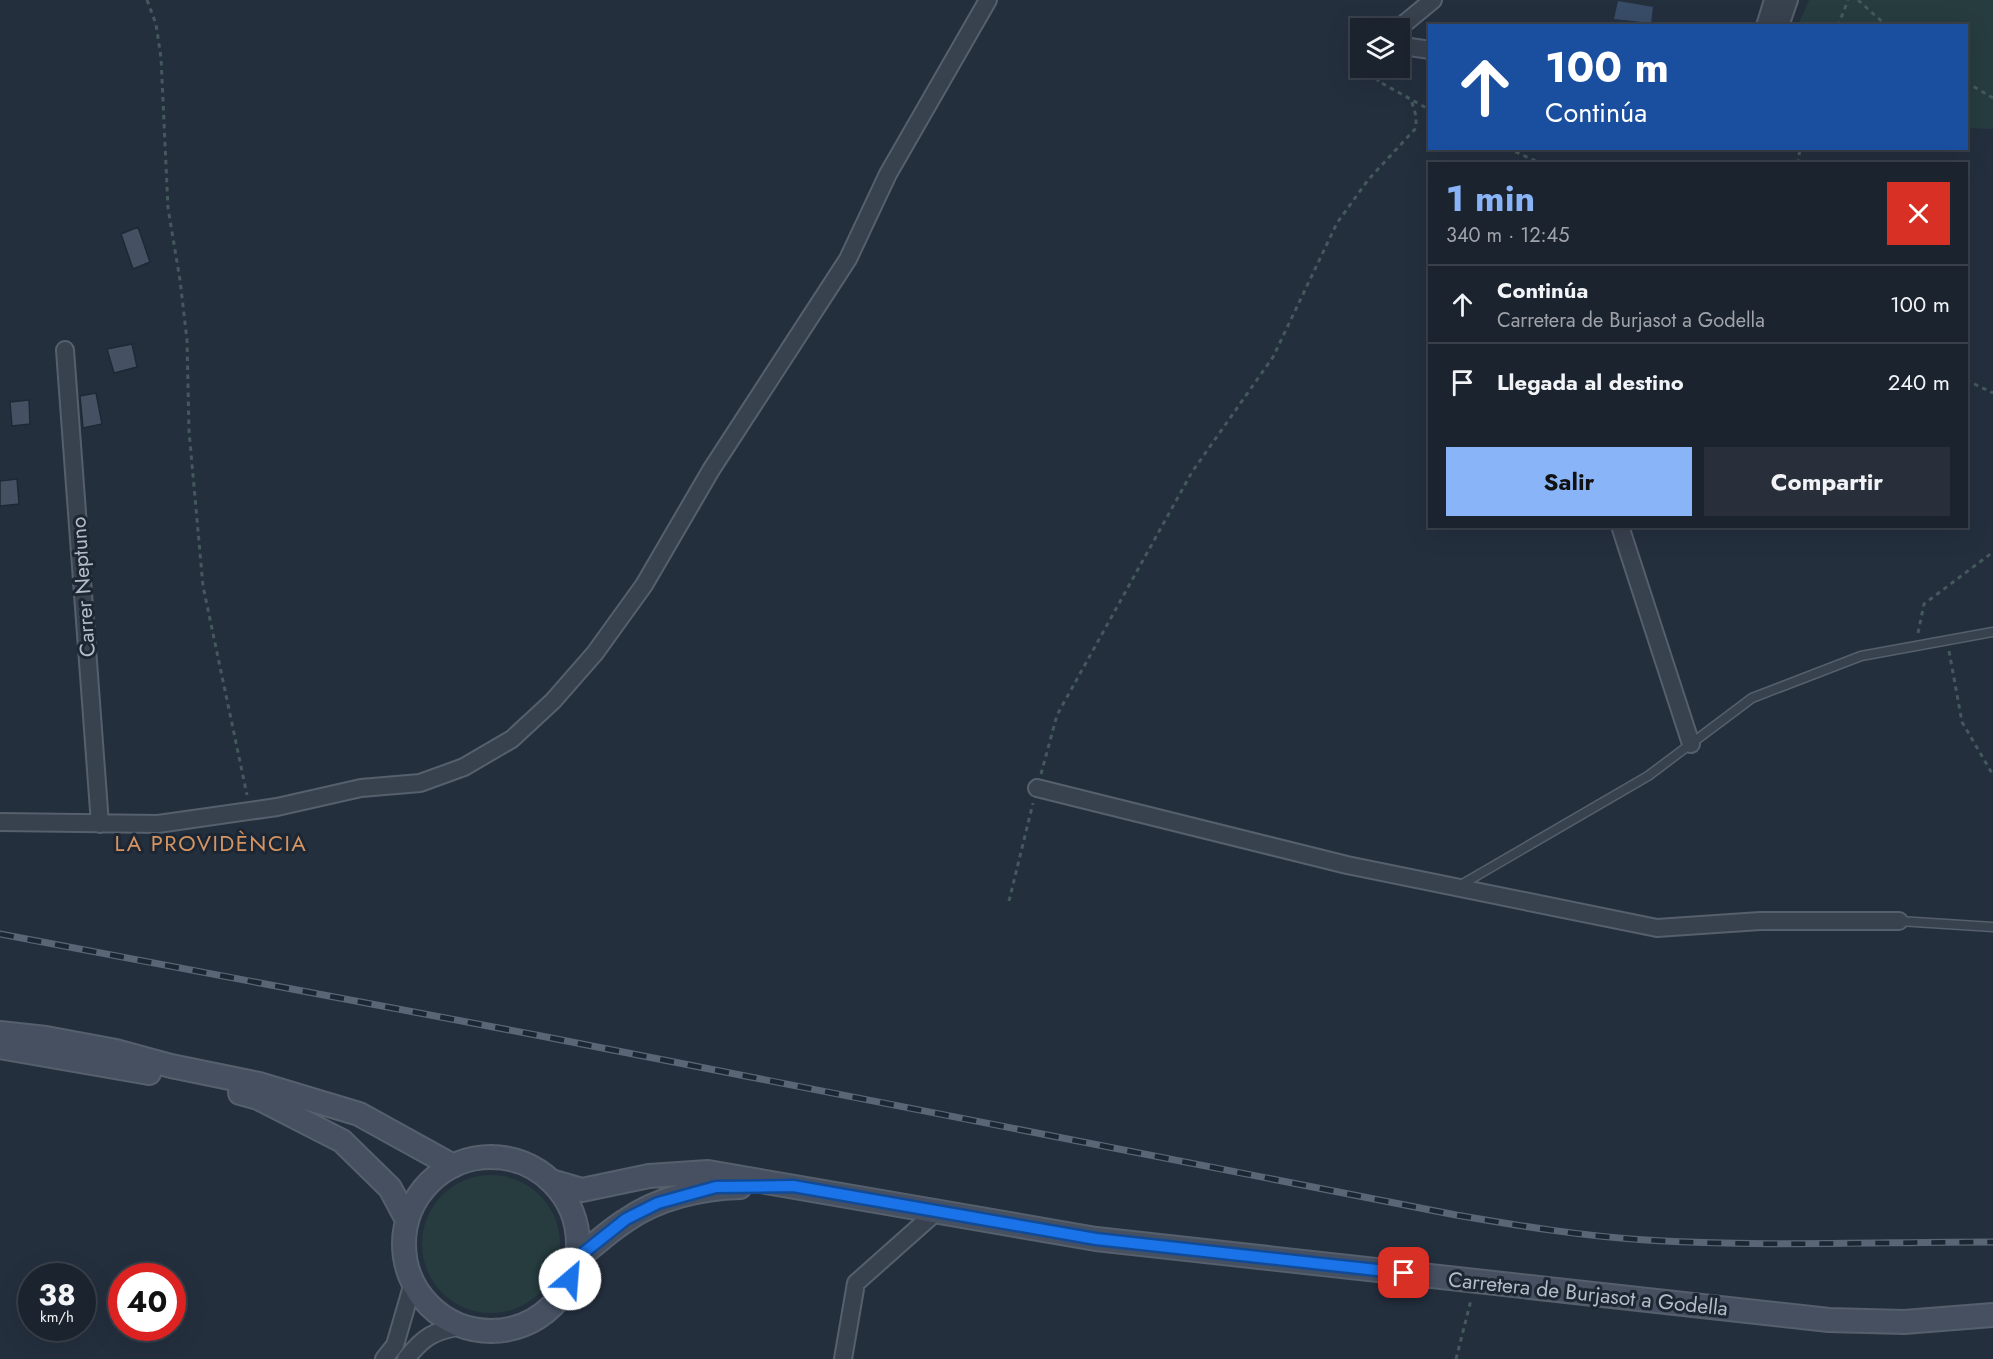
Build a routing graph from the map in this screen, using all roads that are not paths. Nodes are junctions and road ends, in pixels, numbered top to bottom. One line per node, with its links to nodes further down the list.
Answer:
1 (988, 0): 16 (street)
2 (1433, 0): 5 (street)
3 (1773, 0): 6 (street)
4 (1789, 0): 7 (street)
5 (1410, 19)
6 (1766, 24)
7 (1781, 24)
8 (1410, 47): 9 (street)
9 (1428, 50)
10 (65, 350): 16 (street, Carrer Neptuno)
11 (1621, 528): 13 (street)
12 (1993, 632): 13 (lane)
13 (1691, 744): 17 (lane)
14 (1037, 788): 17 (street)
15 (0, 822): 16 (street)
16 (100, 824)
17 (1457, 887): 18 (street)
18 (1899, 921): 19 (lane)
19 (1993, 927)
20 (0, 1033): 22 (street)
21 (0, 1047): 26 (street)
22 (453, 1166): 23 (street); 26 (street)
23 (551, 1181): 24 (street); 27 (street)
24 (793, 1186): 25 (street, Carretera de Burjasot a Godella); 27 (street)
25 (937, 1211): 29 (street, Carretera de Burjasot a Godella); 33 (street)
26 (407, 1220): 28 (street)
27 (577, 1258): 30 (street)
28 (412, 1283): 30 (street); 31 (street)
29 (1993, 1315)
30 (462, 1326): 32 (street)
31 (384, 1359)
32 (406, 1359)
33 (843, 1359)

